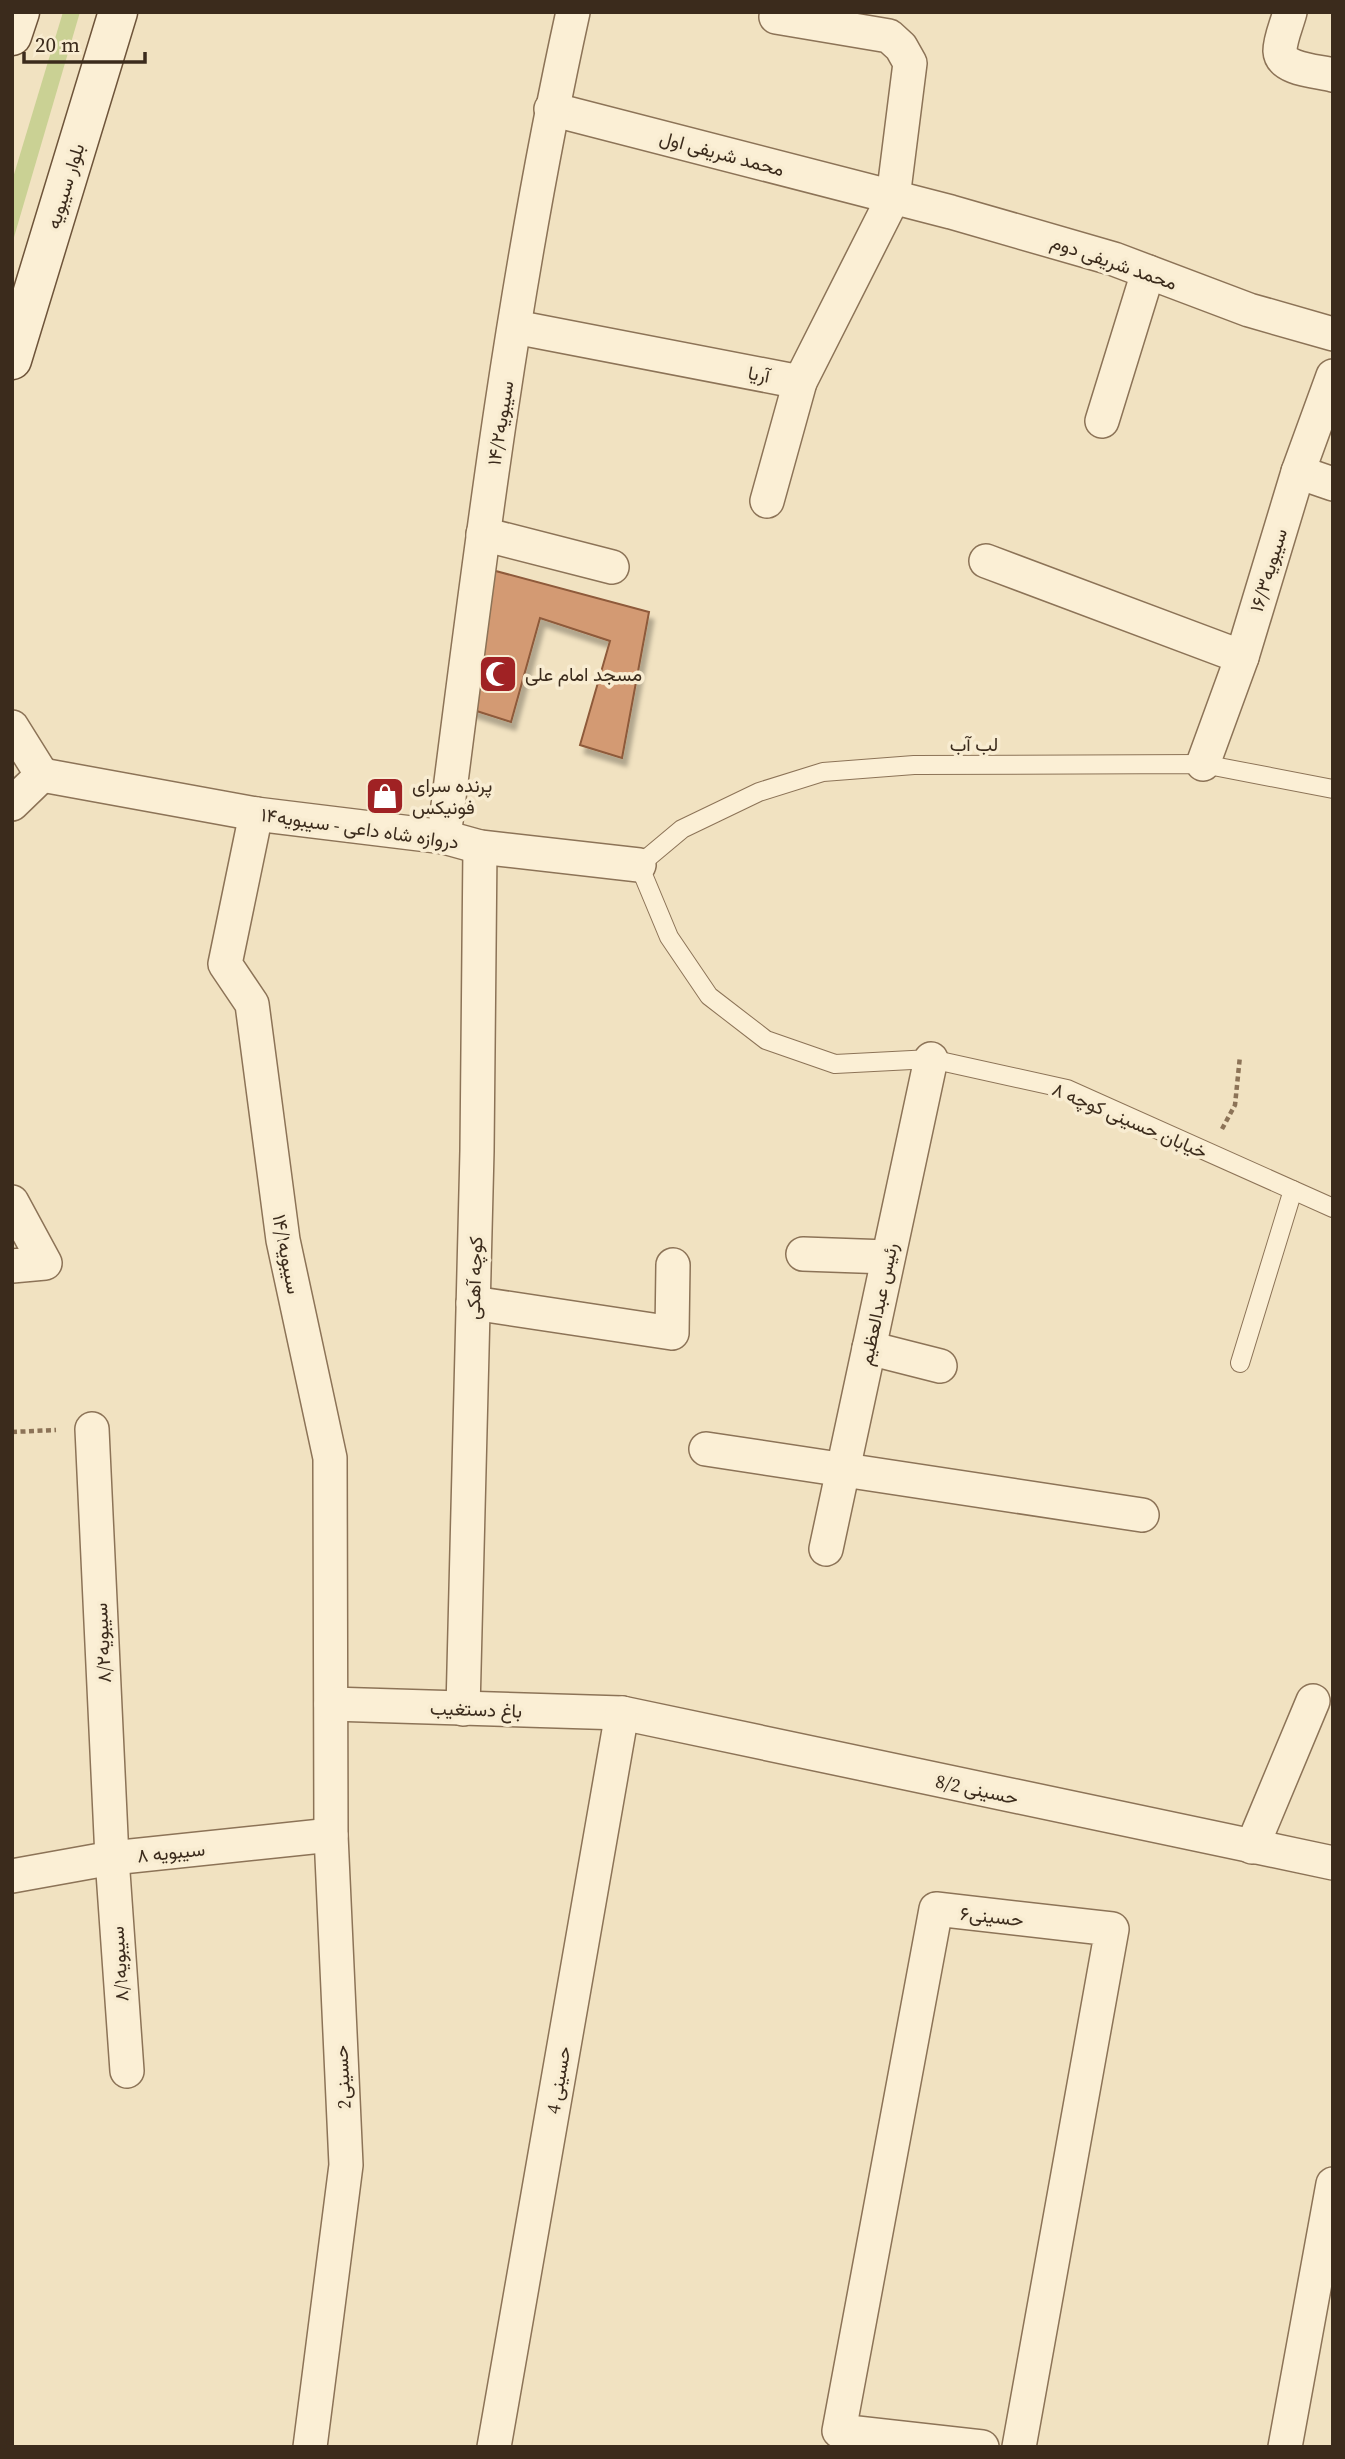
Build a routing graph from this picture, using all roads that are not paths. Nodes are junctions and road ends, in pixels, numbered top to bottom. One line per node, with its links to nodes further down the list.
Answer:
1 (20, 12): 6 (main road)
2 (118, 12): 13 (main road, بلوار سیبویه)
3 (573, 12): 8 (street, سیبویه۱۴/۲)
4 (1290, 12): 7 (street)
5 (776, 16): 9 (street)
6 (12, 36)
7 (1333, 75)
8 (551, 109): 9 (street, محمد شریفی اول); 11 (street, سیبویه۱۴/۲)
9 (893, 198): 10 (street, محمد شریفی دوم); 15 (street)
10 (1148, 272): 12 (street, محمد شریفی دوم); 16 (street)
11 (515, 327): 15 (street, آریا); 20 (street, سیبویه۱۴/۲)
12 (1333, 334)
13 (12, 360)
14 (1333, 376): 17 (street, سیبویه۱۶/۳)
15 (800, 382): 19 (street)
16 (1102, 421)
17 (1298, 472): 18 (street); 23 (street, سیبویه۱۶/۳)
18 (1333, 484)
19 (767, 501)
20 (482, 534): 22 (street); 30 (street, سیبویه۱۴/۲)
21 (986, 561): 23 (street)
22 (612, 567)
23 (1242, 657): 25 (street, سیبویه۱۶/۳)
24 (12, 727): 26 (street)
25 (1203, 764): 27 (lane, لب آب); 32 (lane, لب آب)
26 (42, 775): 28 (street); 29 (street, دروازه شاه داعی - سیبویه۱۴)
27 (1333, 789)
28 (12, 804)
29 (256, 814): 30 (street, دروازه شاه داعی - سیبویه۱۴); 51 (street, سیبویه۱۴/۱)
30 (444, 837): 31 (street, دروازه شاه داعی - سیبویه۱۴)
31 (480, 847): 32 (street, دروازه شاه داعی - سیبویه۱۴); 41 (street, کوچه آهکی)
32 (639, 866): 33 (lane, خیابان حسینی کوچه ۸)
33 (931, 1059): 34 (lane, خیابان حسینی کوچه ۸); 38 (street, رئیس عبدالعظیم)
34 (1293, 1190): 36 (lane, خیابان حسینی کوچه ۸); 43 (lane)
35 (12, 1202): 40 (street)
36 (1333, 1208)
37 (803, 1254): 38 (street)
38 (888, 1257): 42 (street, رئیس عبدالعظیم)
39 (673, 1265): 41 (street)
40 (12, 1266)
41 (473, 1303): 52 (street, کوچه آهکی)
42 (869, 1348): 44 (street); 47 (street, رئیس عبدالعظیم)
43 (1240, 1363)
44 (940, 1366)
45 (92, 1429): 56 (street, سیبویه۸/۲)
46 (706, 1449): 47 (street)
47 (843, 1470): 48 (street); 49 (street, رئیس عبدالعظیم)
48 (1142, 1515)
49 (826, 1549)
50 (1313, 1701): 55 (street)
51 (331, 1704): 52 (street, باغ دستغیب); 54 (street, حسینی2)
52 (463, 1709): 53 (street, باغ دستغیب)
53 (622, 1713): 55 (street, 8/2 حسینی); 62 (street, حسینی 4)
54 (331, 1835): 56 (street, سیبویه ۸); 61 (street, حسینی2)
55 (1252, 1847): 57 (street, 8/2 حسینی)
56 (112, 1858): 58 (street, سیبویه ۸); 59 (street, سیبویه۸/۱)
57 (1333, 1863)
58 (12, 1876)
59 (127, 2071)
60 (1333, 2184): 65 (street)
61 (310, 2447)
62 (494, 2447)
63 (982, 2447): 64 (street, حسینی۶)
64 (1019, 2447)
65 (1284, 2447)

